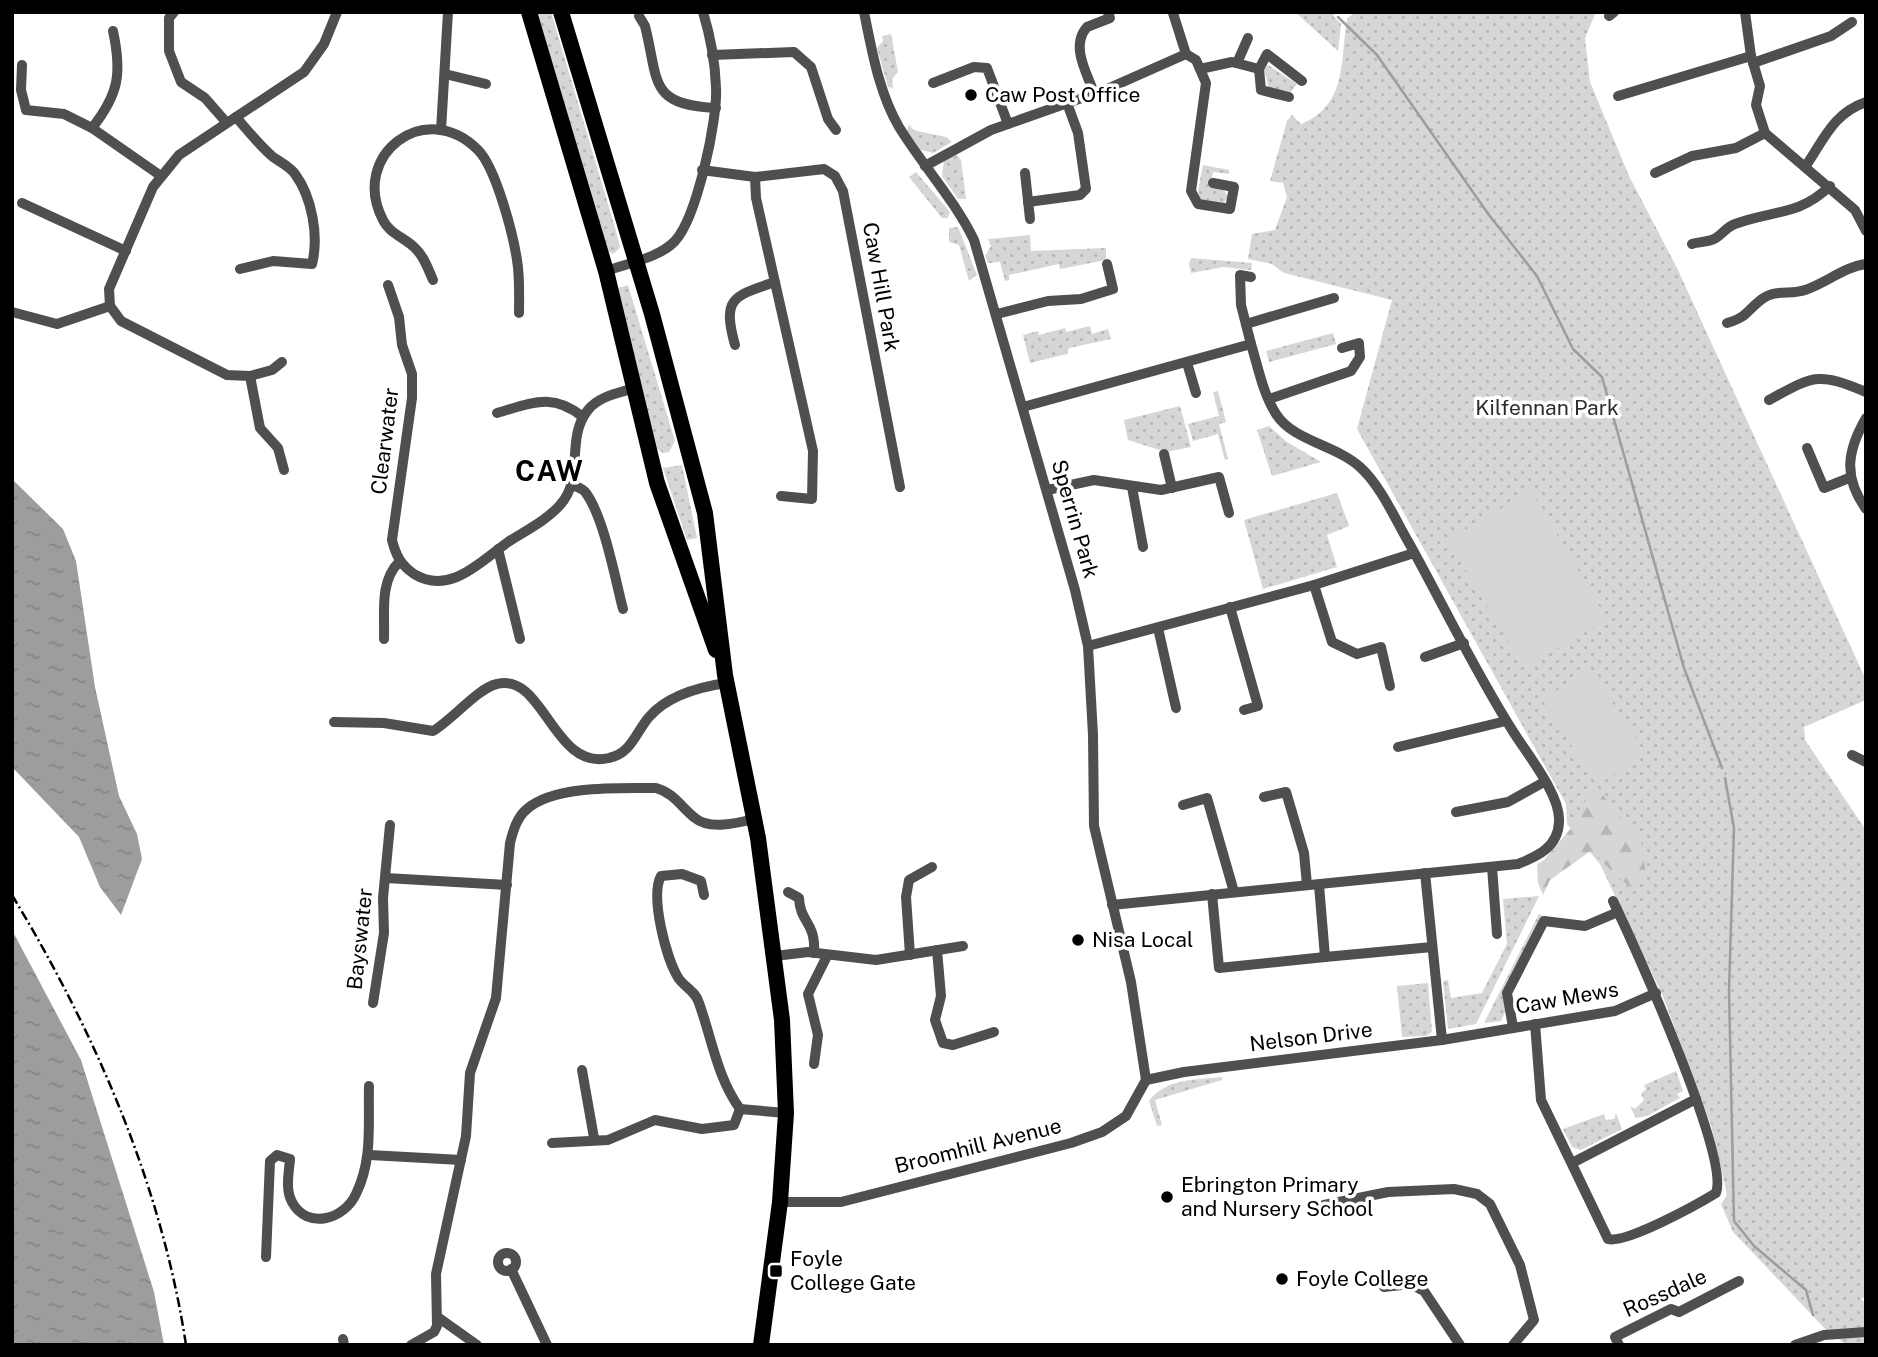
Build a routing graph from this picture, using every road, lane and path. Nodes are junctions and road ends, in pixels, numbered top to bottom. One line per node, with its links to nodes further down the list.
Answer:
1 (174, 12): 32 (street)
2 (337, 12): 32 (street)
3 (448, 12): 22 (street)
4 (529, 12): 57 (highway)
5 (561, 12): 53 (highway)
6 (703, 12): 16 (street)
7 (864, 12): 38 (street, Sperrin Park)
8 (1108, 12): 26 (street)
9 (1173, 12): 15 (street)
10 (1745, 12): 17 (street)
11 (639, 16): 31 (street)
12 (1852, 22): 17 (street)
13 (113, 32): 34 (street)
14 (1248, 38): 18 (street)
15 (1186, 54): 20 (street); 26 (street)
16 (712, 55): 31 (street); 36 (street)
17 (1752, 60): 27 (street); 37 (street)
18 (1237, 63): 20 (street); 21 (street)
19 (22, 65): 34 (street)
20 (1200, 69): 45 (street)
21 (1259, 69): 23 (street); 28 (street)
22 (445, 74): 25 (street); 35 (street)
23 (1302, 81)
24 (933, 83): 33 (street)
25 (486, 84)
26 (1094, 93): 30 (street)
27 (1618, 96)
28 (1289, 97)
29 (1866, 102): 39 (street)
30 (1067, 103): 33 (street); 47 (street)
31 (716, 108): 40 (street)
32 (231, 119): 43 (street); 56 (street)
33 (1008, 124): 38 (street)
34 (92, 128): 43 (street)
35 (441, 130): 59 (street); 65 (street)
36 (835, 130)
37 (1765, 133): 39 (street); 42 (street)
38 (925, 166): 66 (street, Sperrin Park)
39 (1805, 167): 46 (street)
40 (702, 170): 44 (street, Caw Hill Park); 53 (street)
41 (1025, 173): 47 (street)
42 (1655, 173)
43 (161, 176): 52 (street)
44 (755, 177): 60 (street); 89 (street, Caw Hill Park)
45 (1213, 183)
46 (1830, 186): 50 (street); 51 (street)
47 (1028, 202): 49 (street)
48 (22, 204): 52 (street)
49 (1030, 219)
50 (1866, 231)
51 (1692, 244)
52 (126, 251): 63 (street)
53 (637, 260): 57 (street); 109 (highway)
54 (1107, 264): 66 (street)
55 (1866, 264): 67 (street)
56 (240, 269)
57 (606, 271): 75 (highway)
58 (1251, 276): 68 (street)
59 (433, 280)
60 (775, 282): 70 (street); 93 (street)
61 (388, 285): 99 (street, Clearwater)
62 (1334, 298): 68 (street)
63 (110, 306): 64 (street); 74 (street)
64 (12, 312)
65 (519, 313)
66 (997, 314): 80 (street, Sperrin Park)
67 (1727, 323)
68 (1246, 324): 69 (street)
69 (1251, 344): 73 (street); 78 (street)
70 (736, 345)
71 (1342, 348): 78 (street)
72 (282, 362): 74 (street)
73 (1187, 363): 77 (street); 80 (street)
74 (250, 376): 86 (street)
75 (635, 388): 82 (street); 109 (highway)
76 (1866, 391): 79 (street)
77 (1195, 393)
78 (1269, 399): 98 (street)
79 (1769, 400)
80 (1023, 407): 92 (street, Sperrin Park)
81 (497, 413): 82 (street)
82 (583, 417): 88 (street)
83 (1866, 418): 87 (street)
84 (1807, 447): 87 (street)
85 (1164, 454): 91 (street)
86 (284, 470)
87 (1849, 478): 94 (street)
88 (572, 485): 97 (street); 102 (street)
89 (900, 487)
90 (1132, 488): 91 (street); 92 (street); 96 (street)
91 (1172, 488): 95 (street)
92 (1047, 489): 107 (street, Sperrin Park)
93 (781, 496)
94 (1866, 509)
95 (1229, 513)
96 (1143, 547)
97 (498, 549): 99 (street); 105 (street)
98 (1414, 552): 100 (street); 106 (street)
99 (399, 562): 104 (street)
100 (1314, 584): 101 (street); 110 (street)
101 (1230, 607): 103 (street); 112 (street)
102 (623, 609)
103 (1157, 628): 107 (street); 111 (street)
104 (384, 639)
105 (520, 639)
106 (1464, 643): 108 (street); 113 (street)
107 (1087, 646): 133 (street, Sperrin Park)
108 (1425, 657)
109 (725, 679): 114 (street); 120 (highway)
110 (1390, 686)
111 (1177, 708)
112 (1244, 710)
113 (1506, 721): 115 (street); 116 (street)
114 (334, 722)
115 (1398, 747)
116 (1544, 782): 119 (street); 123 (street)
117 (1264, 797): 127 (street)
118 (1183, 805): 129 (street)
119 (1456, 812)
120 (754, 819): 126 (street); 141 (highway)
121 (390, 825): 125 (street, Bayswater)
122 (932, 867): 140 (street)
123 (1492, 867): 124 (street); 135 (street)
124 (1425, 873): 127 (street); 137 (street)
125 (386, 878): 126 (street, Bayswater); 145 (street, Bayswater)
126 (507, 885): 161 (street)
127 (1313, 885): 129 (street); 143 (street)
128 (788, 892): 139 (street)
129 (1234, 892): 130 (street)
130 (1212, 894): 133 (street); 143 (street)
131 (704, 895): 156 (street)
132 (1613, 901): 134 (street)
133 (1112, 905): 153 (street, Sperrin Park)
134 (1618, 912): 144 (street); 147 (street)
135 (1497, 934)
136 (963, 946): 138 (street)
137 (1432, 947): 143 (street); 150 (street)
138 (937, 950): 140 (street); 148 (street)
139 (814, 953): 141 (street); 142 (street)
140 (910, 955): 142 (street)
141 (775, 956): 157 (highway)
142 (827, 956): 151 (street)
143 (1325, 957)
144 (1656, 993): 146 (street, Caw Mews); 155 (street)
145 (373, 1003)
146 (1535, 1024): 147 (street, Caw Mews); 162 (street)
147 (1513, 1027): 149 (street, Caw Mews)
148 (994, 1032)
149 (1481, 1032): 150 (street, Nelson Drive)
150 (1442, 1040): 153 (street, Nelson Drive)
151 (814, 1064)
152 (582, 1070): 158 (street)
153 (1146, 1080): 163 (street, Broomhill Avenue)
154 (369, 1086): 160 (street)
155 (1696, 1099): 162 (street); 162 (street)
156 (740, 1109): 157 (street); 158 (street)
157 (786, 1113): 163 (highway)
158 (594, 1138): 159 (street)
159 (552, 1143)
160 (370, 1155): 161 (street); 165 (street)
161 (461, 1160): 169 (street)
162 (1572, 1163)
163 (780, 1202): 174 (highway)
164 (1324, 1205): 176 (street)
165 (265, 1256)
166 (511, 1269): 173 (street)
167 (1739, 1281): 177 (street, Rossdale)
168 (1384, 1287): 175 (street)
169 (439, 1318): 171 (street); 172 (street)
170 (1866, 1332): 178 (street)
171 (411, 1345)
172 (477, 1345)
173 (547, 1345)
174 (761, 1345)
175 (1460, 1345)
176 (1513, 1345)
177 (1619, 1345)
178 (1795, 1345)

